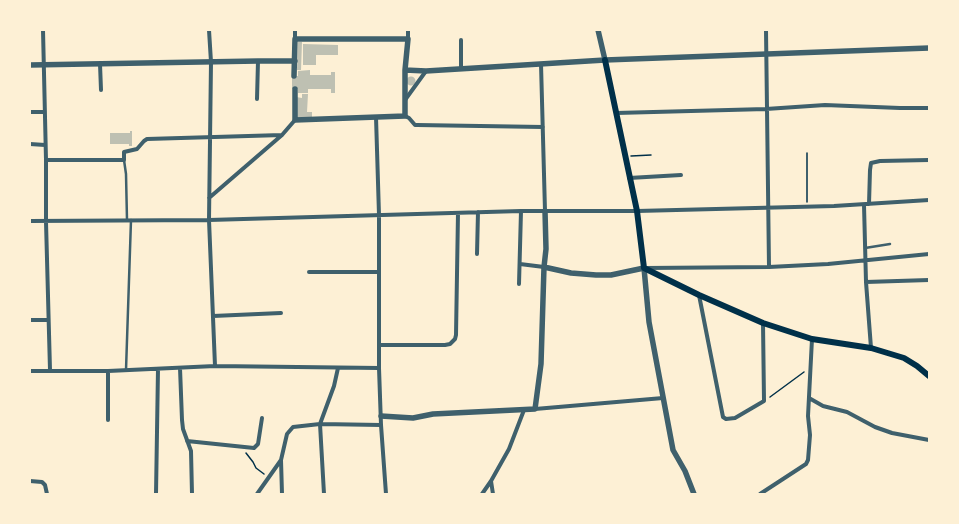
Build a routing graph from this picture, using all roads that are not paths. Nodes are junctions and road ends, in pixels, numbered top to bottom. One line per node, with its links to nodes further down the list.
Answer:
1 (43, 30): 19 (street)
2 (209, 30): 14 (street)
3 (295, 30): 7 (street)
4 (408, 30): 8 (street)
5 (598, 30): 12 (street)
6 (766, 30): 11 (street)
7 (295, 38): 8 (street); 15 (street)
8 (408, 39): 21 (street)
9 (461, 40): 20 (street)
10 (929, 48): 11 (street)
11 (766, 54): 12 (street); 29 (street)
12 (605, 60): 17 (street); 32 (main road)
13 (258, 61): 14 (street); 15 (street); 26 (street)
14 (211, 62): 16 (street); 38 (street)
15 (295, 62): 23 (street)
16 (100, 64): 19 (street); 25 (street)
17 (541, 64): 20 (street); 36 (street)
18 (30, 65): 19 (street)
19 (44, 65): 31 (street)
20 (461, 68): 22 (street)
21 (405, 70): 22 (street); 27 (street)
22 (426, 71): 27 (street)
23 (294, 76)
24 (295, 89): 35 (street)
25 (101, 90)
26 (258, 99)
27 (405, 100): 33 (street)
28 (929, 108): 29 (street)
29 (766, 109): 32 (street); 49 (street)
30 (30, 112): 31 (street)
31 (45, 112): 40 (street)
32 (616, 113): 45 (main road)
33 (405, 116): 34 (street); 36 (street)
34 (376, 117): 35 (street); 55 (street)
35 (295, 120): 37 (street)
36 (543, 127): 50 (street)
37 (282, 135): 38 (street); 46 (street)
38 (210, 137): 42 (street); 46 (street)
39 (30, 144): 40 (street)
40 (46, 145): 41 (street)
41 (46, 160): 42 (street); 59 (street)
42 (124, 160): 56 (lane)
43 (929, 160): 48 (street)
44 (681, 175): 45 (street)
45 (630, 178): 53 (main road)
46 (209, 198): 57 (street)
47 (929, 200): 48 (street)
48 (866, 204): 49 (street); 61 (street)
49 (770, 208): 53 (street); 67 (street)
50 (545, 210): 51 (street); 53 (street); 66 (street)
51 (521, 211): 52 (street); 65 (street)
52 (478, 212): 54 (street); 62 (street)
53 (637, 212): 68 (main road)
54 (458, 213): 55 (street); 81 (street)
55 (379, 215): 57 (street); 70 (street)
56 (129, 220): 57 (street); 59 (street); 90 (lane)
57 (209, 220): 76 (street)
58 (30, 222): 59 (street)
59 (46, 222): 78 (street)
60 (890, 244): 61 (lane)
61 (865, 248): 64 (street)
62 (477, 254)
63 (929, 254): 64 (street)
64 (865, 260): 67 (street); 72 (street)
65 (520, 264): 66 (street); 73 (street)
66 (544, 267): 68 (street); 95 (street)
67 (769, 267): 68 (street)
68 (644, 268): 74 (main road); 93 (street)
69 (309, 272): 70 (street)
70 (379, 272): 81 (street)
71 (929, 280): 72 (street)
72 (866, 282): 82 (street)
73 (519, 284)
74 (699, 295): 79 (main road); 79 (street)
75 (281, 312): 76 (street)
76 (212, 316): 83 (street)
77 (30, 320): 78 (street)
78 (48, 320): 89 (street)
79 (763, 323): 80 (main road)
80 (812, 339): 82 (main road); 94 (street)
81 (379, 345): 86 (street)
82 (871, 348): 92 (main road)
83 (215, 366): 84 (street); 85 (street)
84 (180, 368): 87 (street); 103 (street)
85 (338, 368): 86 (street); 100 (street)
86 (379, 368): 97 (street)
87 (158, 369): 90 (street); 108 (street)
88 (30, 370): 89 (street)
89 (50, 370): 91 (street)
90 (126, 370): 91 (street)
91 (108, 371): 99 (street)
92 (929, 376)
93 (663, 398): 95 (street); 116 (street)
94 (809, 398): 102 (street); 117 (street)
95 (535, 409): 96 (street)
96 (524, 410): 97 (street); 105 (street)
97 (381, 416): 101 (street)
98 (262, 418): 103 (street)
99 (108, 420)
100 (320, 424): 101 (street); 104 (street); 112 (street)
101 (381, 424): 113 (street)
102 (929, 440)
103 (187, 441): 109 (street)
104 (281, 460): 110 (street); 111 (street)
105 (491, 480): 114 (street); 115 (street)
106 (30, 482): 107 (street)
107 (47, 494)
108 (156, 494)
109 (192, 494)
110 (257, 494)
111 (282, 494)
112 (324, 494)
113 (386, 494)
114 (482, 494)
115 (493, 494)
116 (694, 494)
117 (760, 494)

